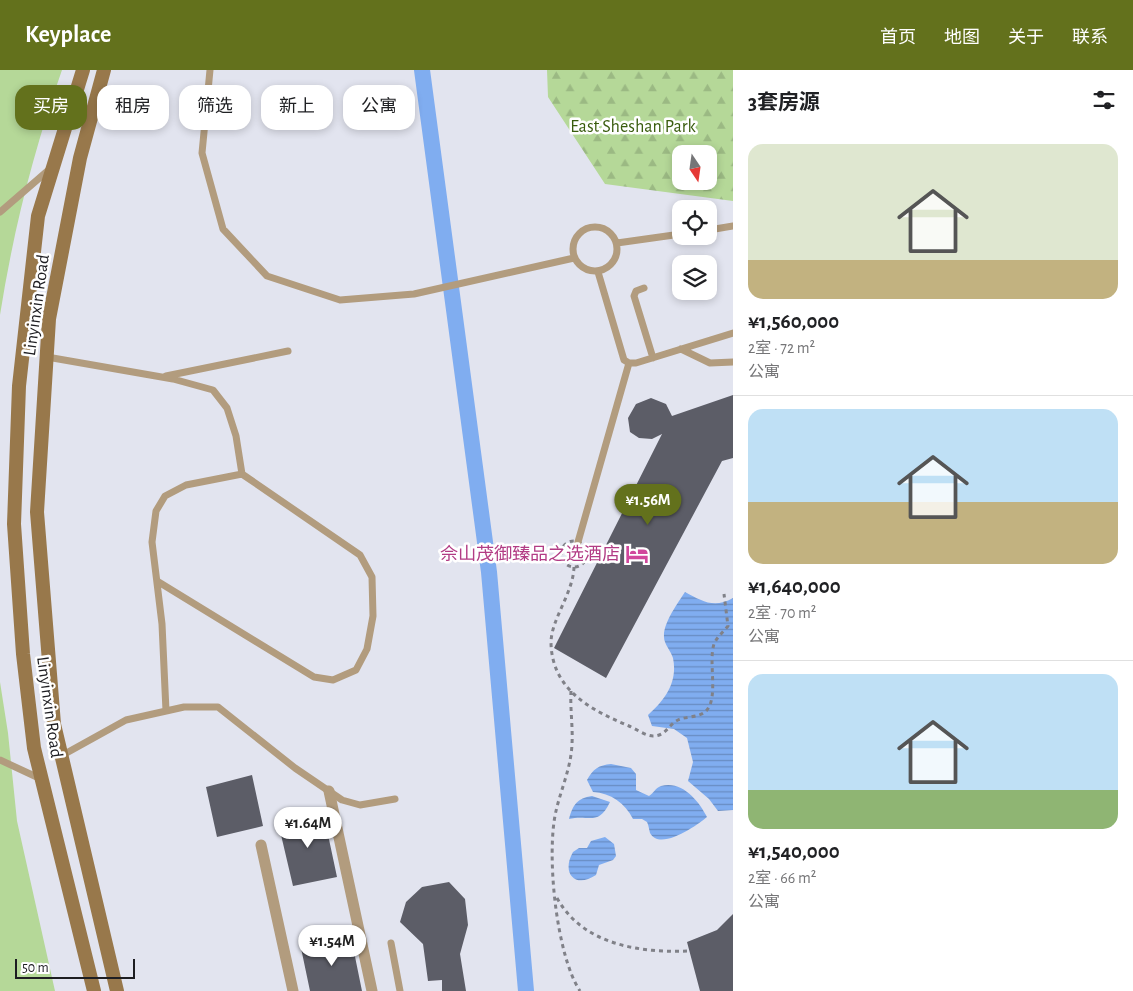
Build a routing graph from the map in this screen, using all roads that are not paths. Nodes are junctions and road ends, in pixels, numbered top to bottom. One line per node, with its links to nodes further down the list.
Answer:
1 (83, 70): 4 (main road, Linyinxin Road)
2 (104, 70): 16 (main road, Linyinxin Road)
3 (210, 70): 10 (lane)
4 (53, 166): 5 (lane); 27 (main road, Linyinxin Road)
5 (0, 212)
6 (733, 226): 7 (lane)
7 (717, 229)
8 (672, 235): 9 (lane)
9 (617, 243): 10 (lane); 11 (lane)
10 (574, 258): 11 (lane)
11 (598, 272): 19 (lane)
12 (644, 288): 17 (lane)
13 (733, 333): 14 (lane)
14 (681, 349): 17 (lane); 18 (lane)
15 (288, 352): 20 (lane)
16 (47, 357): 20 (lane); 25 (main road, Linyinxin Road)
17 (653, 358): 19 (lane)
18 (733, 362)
19 (629, 363): 22 (lane)
20 (160, 377): 21 (lane)
21 (242, 474): 23 (lane); 23 (lane)
22 (578, 542)
23 (157, 581): 24 (lane)
24 (166, 711): 25 (lane); 28 (lane)
25 (61, 756): 33 (main road, Linyinxin Road)
26 (0, 760): 27 (lane)
27 (41, 780): 32 (main road, Linyinxin Road)
28 (328, 791): 29 (lane); 35 (street)
29 (395, 799)
30 (261, 845): 34 (street)
31 (390, 943): 36 (lane)
32 (94, 991)
33 (117, 991)
34 (293, 991)
35 (372, 991)
36 (400, 991)

